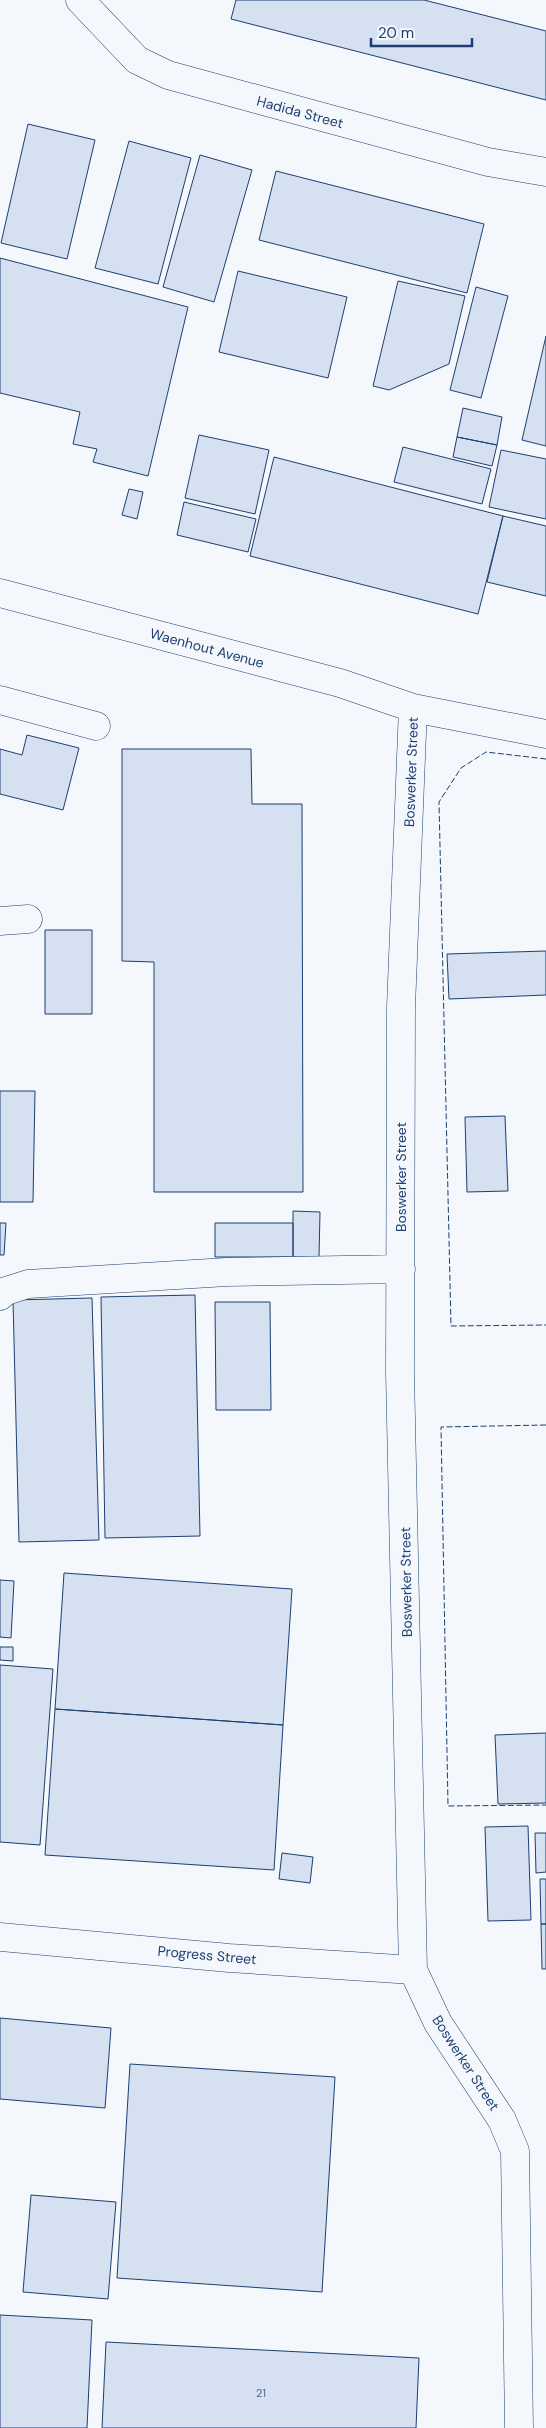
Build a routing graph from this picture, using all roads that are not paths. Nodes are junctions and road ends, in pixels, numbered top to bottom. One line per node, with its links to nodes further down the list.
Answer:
1 (80, 0): 2 (street, Hadida Street)
2 (546, 172)
3 (0, 593): 5 (street, Waenhout Avenue)
4 (0, 700): 6 (street)
5 (413, 708): 7 (street, Waenhout Avenue); 10 (street, Boswerker Street)
6 (96, 726)
7 (546, 734)
8 (28, 919): 9 (street)
9 (0, 921)
10 (401, 1269): 11 (street); 13 (street, Boswerker Street)
11 (0, 1296)
12 (0, 1937): 13 (street, Progress Street)
13 (414, 1970): 14 (street, Boswerker Street)
14 (519, 2428)

